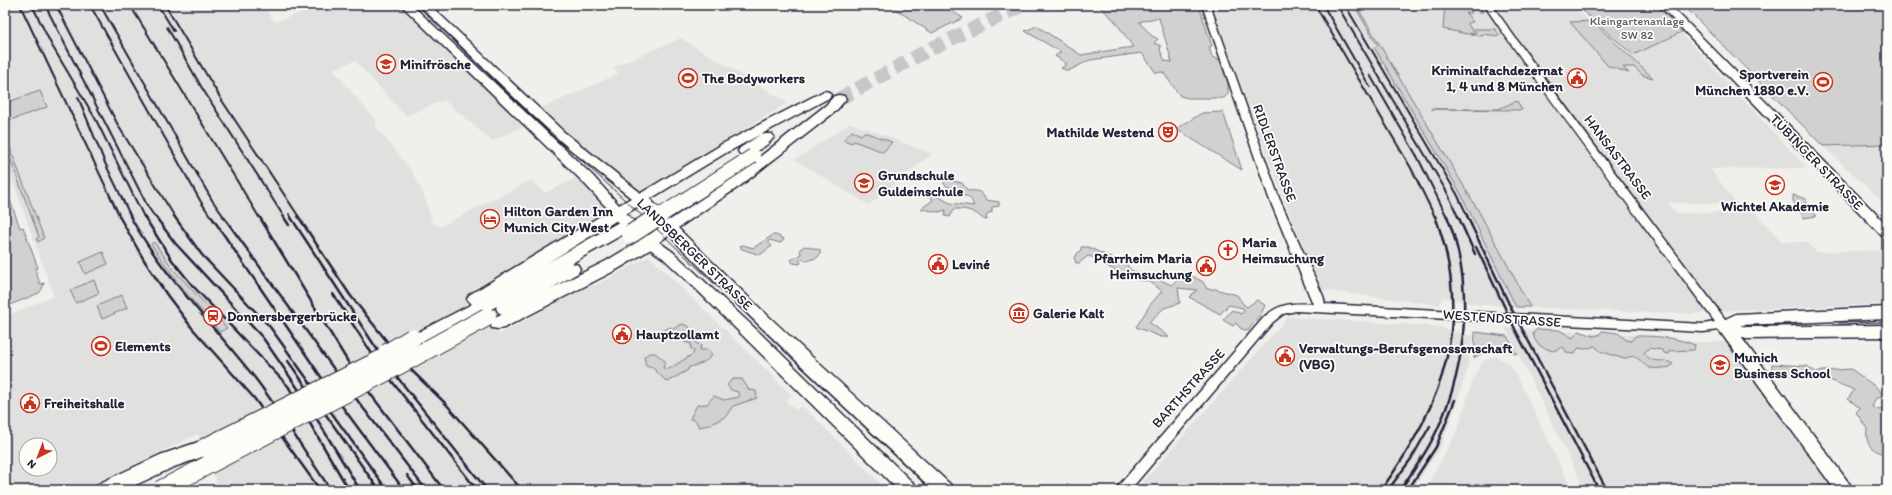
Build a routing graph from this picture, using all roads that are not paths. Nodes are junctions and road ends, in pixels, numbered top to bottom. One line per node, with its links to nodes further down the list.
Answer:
1 (406, 5): 12 (main road, LANDSBERGER STRASSE)
2 (424, 5): 11 (main road, LANDSBERGER STRASSE)
3 (1206, 5): 17 (street, RIDLERSTRASSE)
4 (1488, 5): 20 (street, HANSASTRASSE)
5 (1664, 5): 15 (main road, TÜBINGER STRASSE)
6 (1674, 5): 13 (main road, TÜBINGER STRASSE)
7 (832, 96): 8 (highway); 9 (highway); 10 (highway)
8 (725, 148): 11 (main road)
9 (749, 154): 22 (highway, bridge); 23 (highway, bridge)
10 (735, 183): 14 (main road)
11 (639, 199): 12 (main road); 14 (main road, LANDSBERGER STRASSE)
12 (617, 213): 16 (main road, LANDSBERGER STRASSE); 22 (highway, bridge)
13 (1887, 221)
14 (669, 227): 16 (main road); 29 (main road, LANDSBERGER STRASSE)
15 (1887, 233)
16 (650, 242): 23 (highway, bridge); 28 (main road, LANDSBERGER STRASSE)
17 (1320, 308): 18 (street, WESTENDSTRASSE); 20 (street, WESTENDSTRASSE)
18 (1280, 310): 30 (street, BARTHSTRASSE)
19 (1887, 313): 20 (main road, WESTENDSTRASSE)
20 (1724, 326): 21 (main road, WESTENDSTRASSE); 31 (main road)
21 (1887, 331)
22 (371, 364): 24 (highway, bridge)
23 (392, 369): 27 (highway, bridge)
24 (204, 448): 25 (highway); 26 (highway)
25 (105, 490)
26 (128, 490)
27 (160, 490)
28 (909, 490)
29 (945, 490)
30 (1122, 490)
31 (1845, 490)

